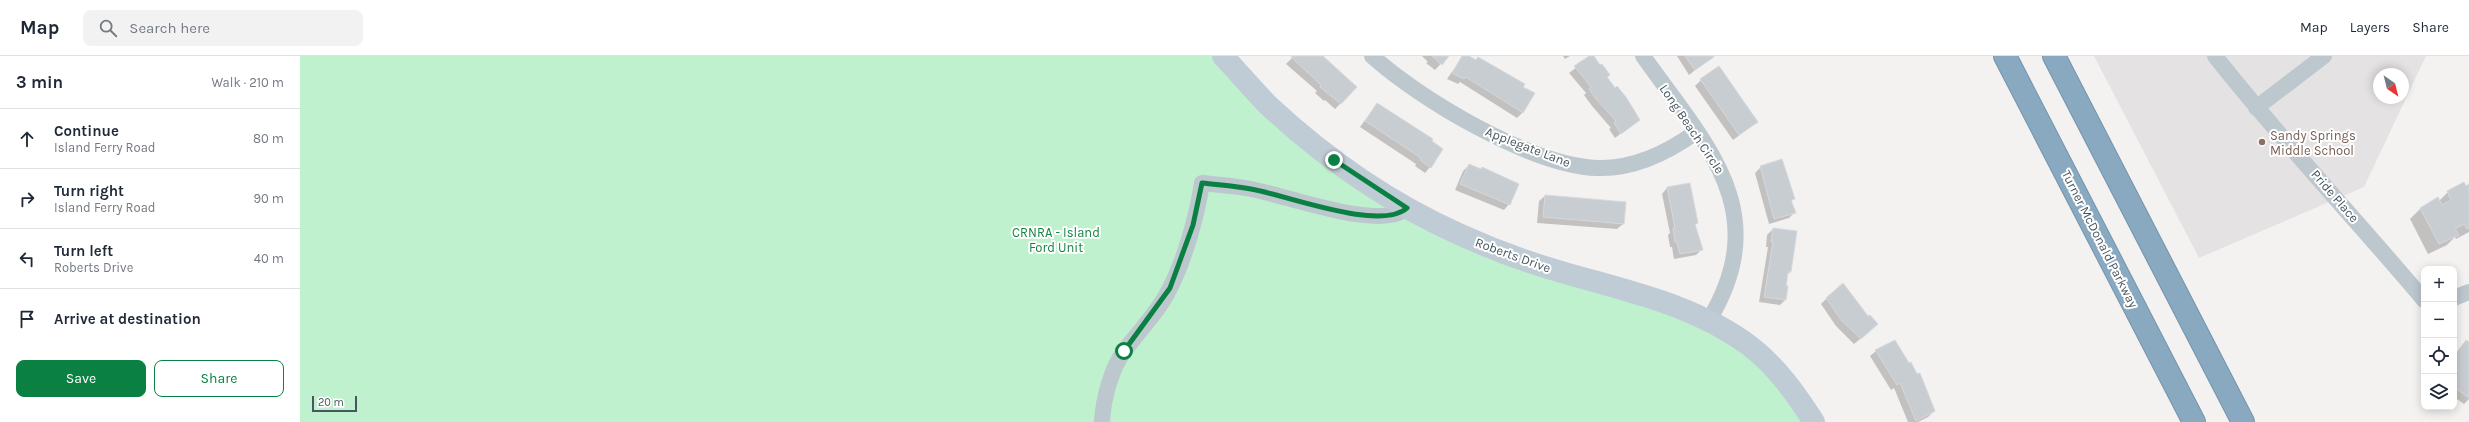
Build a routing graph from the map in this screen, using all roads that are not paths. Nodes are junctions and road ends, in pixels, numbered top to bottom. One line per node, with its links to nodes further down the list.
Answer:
1 (1223, 56): 10 (street, Roberts Drive)
2 (1372, 56): 9 (street, Applegate Lane)
3 (1643, 56): 9 (street, Long Beach Circle)
4 (2005, 56): 17 (highway, Turner McDonald Parkway)
5 (2054, 56): 18 (highway)
6 (2215, 56): 8 (street, Pride Place)
7 (2320, 57): 8 (street)
8 (2256, 108): 12 (street, Pride Place)
9 (1696, 132): 14 (street, Long Beach Circle)
10 (1407, 208): 14 (street, Roberts Drive); 15 (street)
11 (2469, 292): 13 (street)
12 (2421, 296)
13 (2457, 297)
14 (1709, 320): 16 (street, Roberts Drive)
15 (1102, 422)
16 (1814, 422)
17 (2194, 422)
18 (2243, 422)

